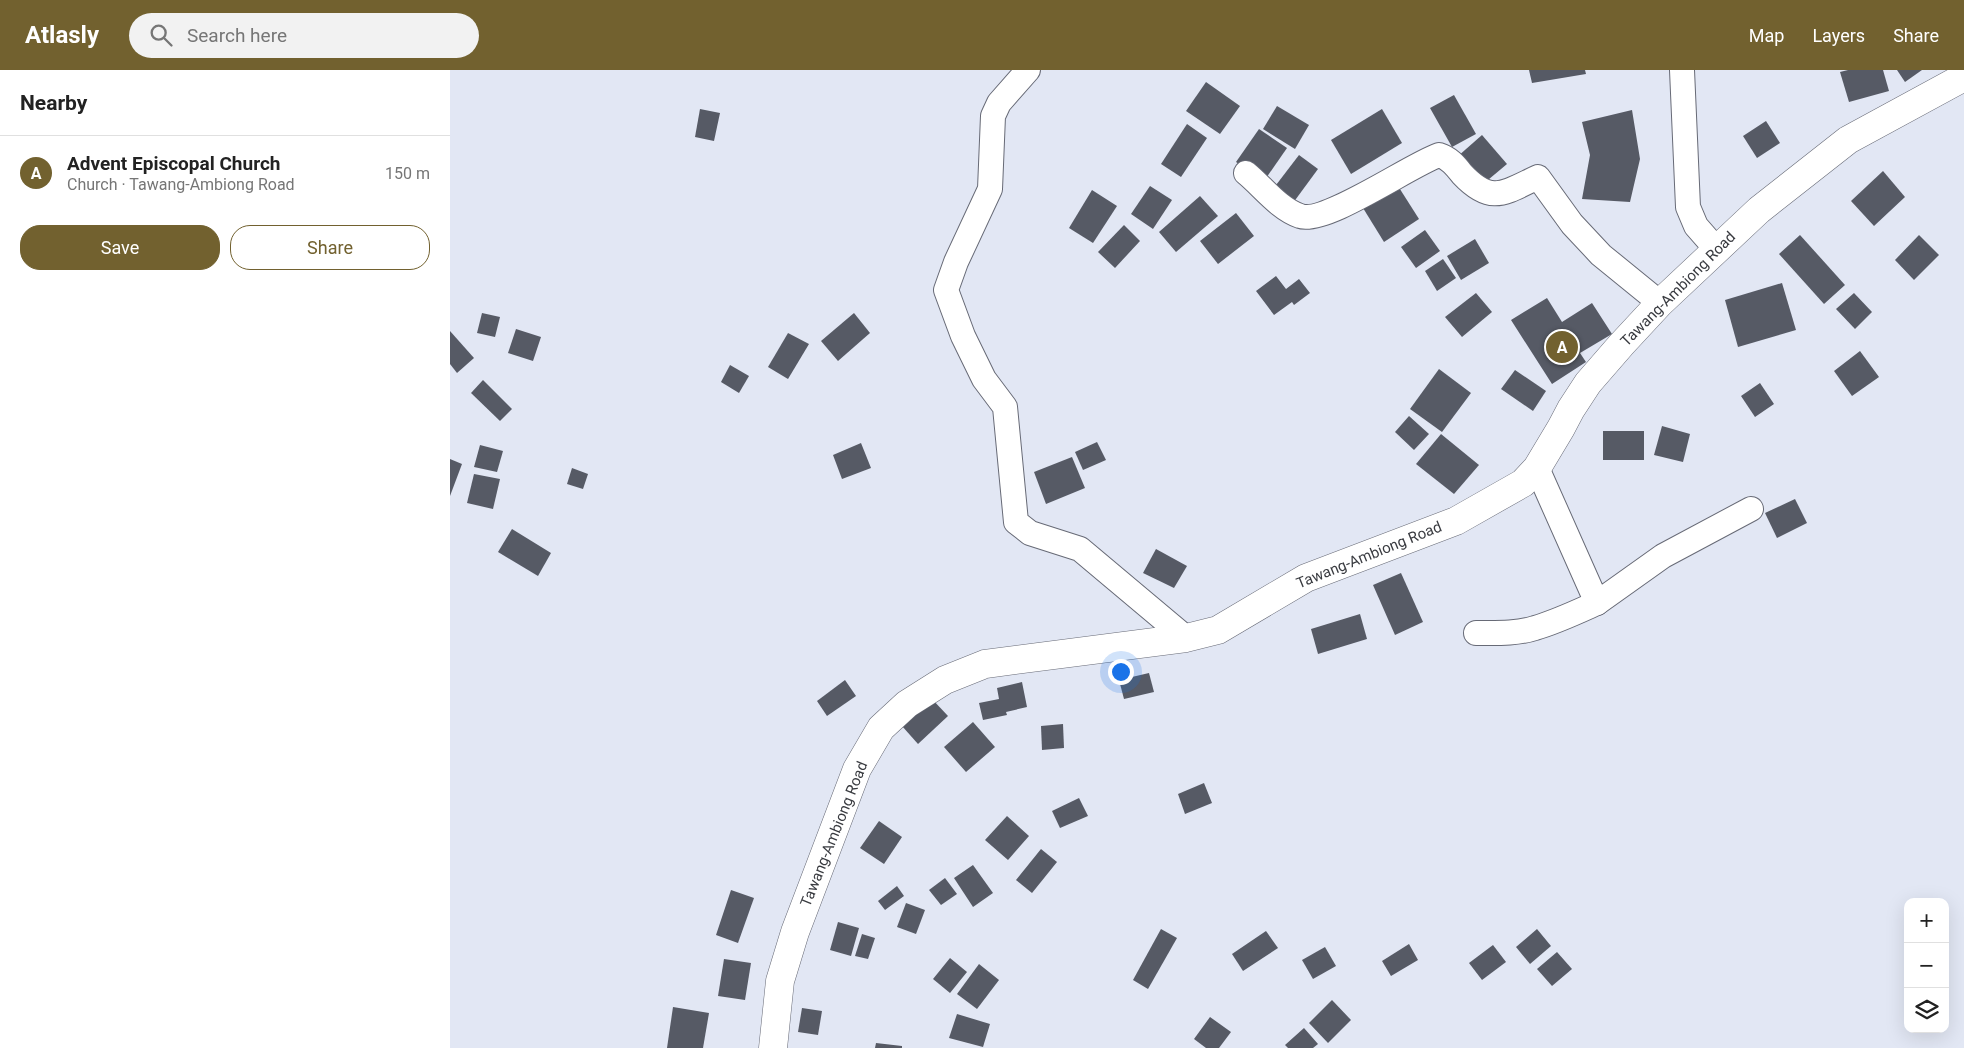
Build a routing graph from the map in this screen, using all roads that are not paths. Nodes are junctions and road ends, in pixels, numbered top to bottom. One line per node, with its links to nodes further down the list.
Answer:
1 (1028, 70): 11 (street)
2 (1682, 70): 5 (street)
3 (1964, 77): 5 (main road, Tawang-Ambiong Road)
4 (1246, 173): 6 (street)
5 (1717, 250): 6 (main road, Tawang-Ambiong Road)
6 (1660, 303): 7 (main road, Tawang-Ambiong Road)
7 (1537, 468): 9 (street); 11 (main road, Tawang-Ambiong Road)
8 (1751, 508): 9 (street)
9 (1597, 603): 10 (street)
10 (1476, 633)
11 (1186, 638): 12 (main road, Tawang-Ambiong Road)
12 (773, 1048)

